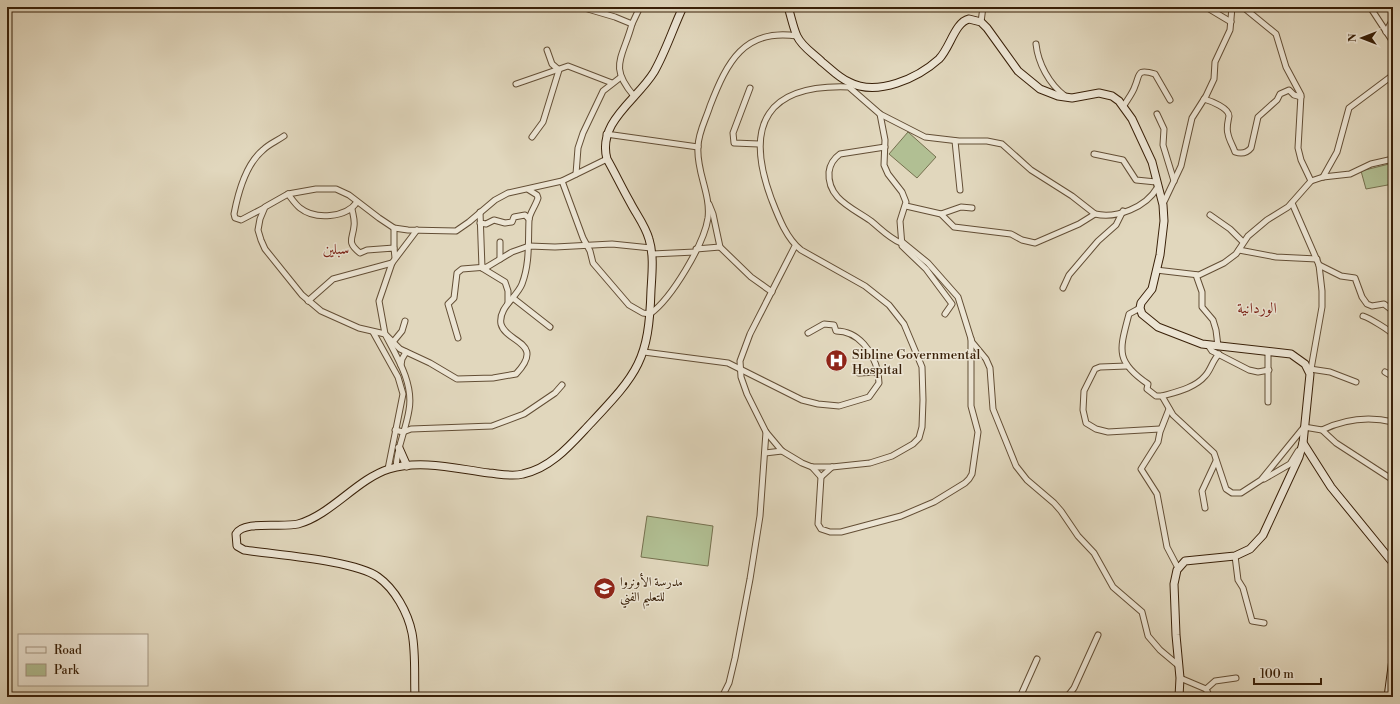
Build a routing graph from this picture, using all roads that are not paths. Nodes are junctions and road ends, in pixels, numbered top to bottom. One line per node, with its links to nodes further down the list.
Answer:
1 (581, 7): 13 (street)
2 (640, 7): 13 (street)
3 (683, 7): 26 (street)
4 (788, 7): 15 (street)
5 (983, 7): 11 (street)
6 (1206, 7): 12 (street)
7 (1232, 7): 12 (street)
8 (1243, 7): 28 (street)
9 (1370, 7): 14 (street)
10 (1393, 19): 14 (street)
11 (981, 22): 24 (street); 27 (street)
12 (1231, 22): 29 (street)
13 (632, 24): 21 (street)
14 (1386, 32): 16 (street)
15 (797, 36): 24 (street); 39 (street)
16 (1393, 42)
17 (1036, 44): 27 (street)
18 (547, 50): 19 (street)
19 (559, 70): 22 (street); 23 (street); 36 (street)
20 (1393, 75): 45 (street)
21 (620, 77): 22 (street); 26 (street)
22 (612, 83): 44 (street)
23 (516, 84)
24 (849, 85): 32 (street); 38 (street)
25 (750, 88): 38 (street)
26 (634, 96): 34 (street)
27 (1065, 97): 31 (street)
28 (1301, 97): 29 (street); 48 (street)
29 (1204, 99): 47 (street)
30 (1170, 100): 31 (street)
31 (1123, 106): 49 (street)
32 (880, 114): 37 (street); 40 (street)
33 (1157, 114): 47 (street)
34 (606, 134): 39 (street); 42 (street)
35 (284, 136): 58 (street)
36 (532, 136)
37 (956, 141): 51 (street); 64 (street)
38 (759, 144): 75 (street)
39 (698, 147): 54 (street)
40 (885, 147): 57 (street); 71 (street)
41 (1094, 154): 49 (street)
42 (607, 159): 44 (street); 79 (street)
43 (1393, 159): 45 (street)
44 (576, 174): 46 (street)
45 (1323, 177): 48 (street)
46 (562, 181): 50 (street); 73 (street)
47 (1174, 181): 56 (street)
48 (1311, 181): 55 (street)
49 (1157, 185): 56 (street); 61 (street)
50 (528, 190): 62 (street); 66 (street)
51 (960, 190)
52 (288, 194): 53 (street); 58 (street); 60 (street)
53 (357, 202): 60 (street); 68 (street)
54 (708, 203): 76 (street); 80 (street)
55 (1292, 203): 72 (street); 82 (street)
56 (1163, 205): 86 (street)
57 (906, 206): 63 (street); 71 (street)
58 (265, 207): 91 (street)
59 (972, 208): 63 (street)
60 (352, 209): 77 (street)
61 (1123, 211): 64 (street); 88 (street)
62 (480, 212): 67 (street); 69 (street)
63 (941, 214): 64 (street)
64 (1095, 214)
65 (1210, 215): 72 (street)
66 (529, 219): 67 (street); 74 (street)
67 (480, 223): 85 (street)
68 (394, 228): 69 (street); 77 (street)
69 (417, 230): 83 (street)
70 (500, 242): 81 (street)
71 (901, 242): 96 (street); 105 (street)
72 (1243, 242): 78 (street)
73 (586, 245): 74 (street); 79 (street); 95 (street)
74 (529, 246): 81 (street); 90 (street)
75 (796, 246): 89 (street); 150 (street)
76 (720, 247): 80 (street); 89 (street)
77 (394, 248): 83 (street)
78 (1239, 250): 82 (street); 87 (street)
79 (651, 251): 80 (street); 95 (street)
80 (696, 251): 95 (street)
81 (500, 259): 85 (street)
82 (1316, 259): 84 (street)
83 (394, 260): 91 (street); 102 (street)
84 (1319, 265): 94 (street); 118 (street)
85 (482, 268): 92 (street); 104 (street)
86 (1156, 270): 87 (street); 93 (street)
87 (1196, 275): 108 (street)
88 (1062, 288)
89 (772, 292): 117 (street)
90 (513, 298): 92 (street); 99 (street)
91 (308, 301): 100 (street)
92 (508, 303): 111 (street)
93 (1140, 308): 107 (street); 115 (street)
94 (1393, 310)
95 (650, 314): 112 (street)
96 (945, 314)
97 (1363, 316): 103 (street)
98 (406, 321): 106 (street)
99 (550, 327)
100 (373, 332): 102 (street); 114 (street)
101 (808, 333): 120 (street)
102 (385, 334): 106 (street); 110 (street)
103 (1393, 335)
104 (458, 338)
105 (971, 338): 152 (street); 163 (street)
106 (393, 342): 111 (street)
107 (1208, 345): 108 (street); 113 (street)
108 (1218, 346): 109 (street)
109 (1268, 350): 118 (street); 119 (street)
110 (394, 351): 111 (street); 114 (street); 116 (street)
111 (406, 352): 116 (street)
112 (644, 352): 117 (street); 147 (street)
113 (1218, 354): 119 (street); 130 (street)
114 (388, 355): 125 (street)
115 (1127, 366): 130 (street); 135 (street)
116 (401, 367): 124 (street)
117 (739, 368): 120 (street); 139 (street)
118 (1310, 369): 126 (street); 134 (street)
119 (1269, 370): 131 (street)
120 (878, 372): 122 (street)
121 (1386, 372): 123 (street)
122 (859, 373)
123 (1393, 374)
124 (405, 375): 125 (street); 129 (street)
125 (398, 377): 128 (street)
126 (1356, 382)
127 (562, 385): 138 (street)
128 (403, 396): 129 (street); 136 (street)
129 (411, 396): 138 (street)
130 (1162, 396): 132 (street)
131 (1268, 402)
132 (1169, 409): 135 (street); 146 (street)
133 (1393, 422): 137 (street)
134 (1304, 427): 137 (street); 140 (street); 153 (street)
135 (1160, 429): 158 (street)
136 (395, 430): 138 (street); 144 (street)
137 (1322, 430): 154 (street)
138 (403, 432): 141 (street)
139 (766, 432): 142 (street); 143 (street)
140 (1303, 443): 153 (street); 156 (street); 157 (street)
141 (399, 448): 145 (street); 147 (street)
142 (782, 451): 143 (street); 149 (street)
143 (765, 453): 168 (street)
144 (390, 457): 145 (street); 151 (street)
145 (397, 458): 148 (street)
146 (1216, 461): 153 (street); 155 (street)
147 (407, 466): 148 (street)
148 (396, 467): 151 (street)
149 (812, 467): 150 (street); 152 (street)
150 (832, 467): 152 (street)
151 (388, 469): 167 (street)
152 (821, 478)
153 (1261, 480)
154 (1393, 480)
155 (1205, 508)
156 (1235, 556): 158 (street); 159 (street)
157 (1393, 563)
158 (1178, 568): 163 (street)
159 (1264, 623)
160 (1098, 635): 170 (street)
161 (1037, 659): 169 (street)
162 (1393, 659): 173 (street)
163 (1179, 666): 164 (street)
164 (1180, 678): 166 (street); 171 (street)
165 (1236, 678): 166 (street)
166 (1206, 689): 172 (street)
167 (415, 697)
168 (722, 697)
169 (1020, 697)
170 (1067, 697)
171 (1179, 697)
172 (1210, 697)
173 (1388, 697)

